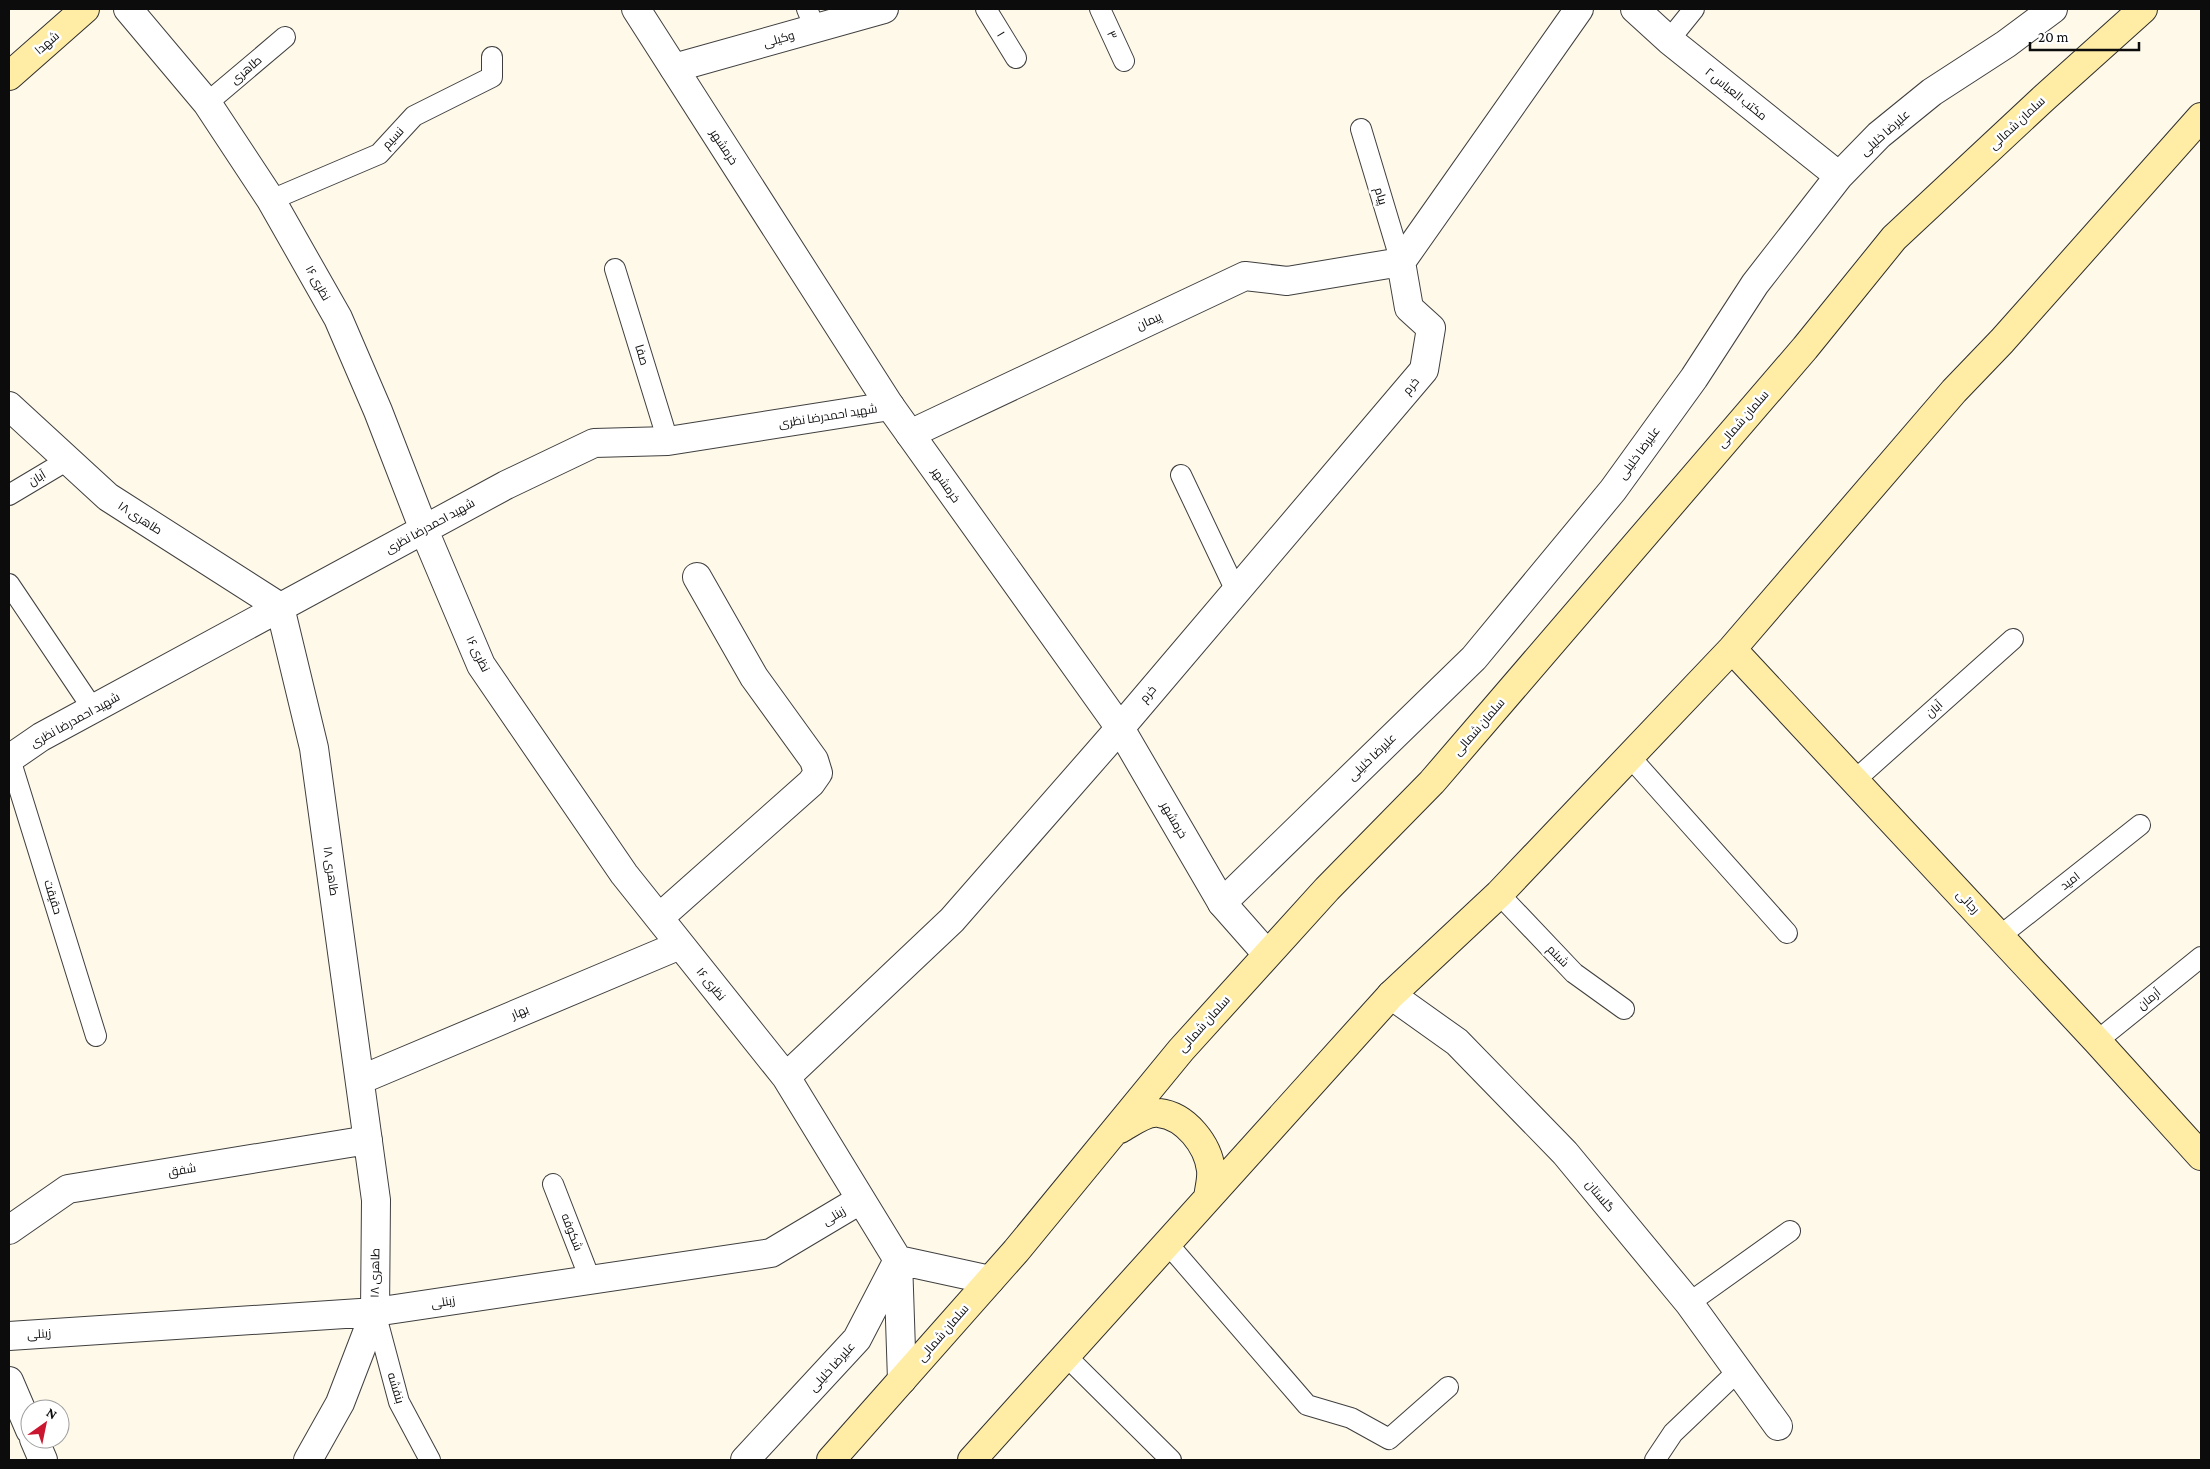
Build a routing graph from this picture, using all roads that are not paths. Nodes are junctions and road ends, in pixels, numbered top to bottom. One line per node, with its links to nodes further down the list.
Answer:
1 (86, 9): 19 (main road, شهدا)
2 (128, 9): 20 (street, نظری ۱۶)
3 (636, 9): 18 (street, خرمشهر)
4 (884, 9): 12 (street, وکیلی)
5 (986, 9): 16 (lane, ۱)
6 (1100, 9): 17 (lane, ۳)
7 (1579, 9): 25 (street)
8 (1635, 9): 14 (street, مکتب العباس ۲)
9 (1694, 9): 14 (lane)
10 (2053, 9): 23 (street, علیرضا خلیلی)
11 (2142, 9): 53 (main road, سلمان شمالی)
12 (811, 19): 18 (street, وکیلی)
13 (285, 37): 20 (lane, طاهری)
14 (1669, 40): 23 (street, مکتب العباس ۲)
15 (492, 57): 24 (lane, نسیم)
16 (1016, 58)
17 (1124, 61)
18 (674, 68): 28 (street, خرمشهر)
19 (9, 76)
20 (207, 103): 24 (street, نظری ۱۶)
21 (2201, 117): 40 (main road)
22 (1361, 129): 25 (lane, پیام)
23 (1840, 176): 48 (street, علیرضا خلیلی)
24 (272, 200): 34 (street, نظری ۱۶)
25 (1401, 262): 29 (street, پیمان); 37 (street, خرم)
26 (615, 269): 30 (lane, صفا)
27 (9, 406): 31 (street, طاهری ۱۸)
28 (890, 406): 29 (street, خرمشهر); 30 (street, شهید احمدرضا نظری)
29 (910, 434): 42 (street, خرمشهر)
30 (668, 441): 34 (street, شهید احمدرضا نظری)
31 (66, 461): 33 (lane, آبان); 38 (street, طاهری ۱۸)
32 (1181, 475): 37 (lane)
33 (9, 495)
34 (424, 530): 38 (street, شهید احمدرضا نظری); 49 (street, نظری ۱۶)
35 (697, 577): 49 (street)
36 (9, 584): 41 (lane)
37 (1236, 591): 42 (street, خرم)
38 (280, 608): 41 (street, شهید احمدرضا نظری); 60 (street, طاهری ۱۸)
39 (2013, 639): 45 (lane, آبان)
40 (1732, 649): 43 (main road); 45 (main road, رجائی)
41 (93, 709): 44 (street, شهید احمدرضا نظری)
42 (1120, 728): 48 (street, خرمشهر); 59 (street, خرم)
43 (1630, 758): 47 (main road); 50 (lane)
44 (9, 759): 57 (lane, حقیقت)
45 (1855, 780): 51 (main road, رجائی)
46 (2140, 825): 51 (lane, امید)
47 (1499, 894): 55 (main road); 56 (lane, شبنم)
48 (1222, 904): 53 (street, خرمشهر)
49 (660, 917): 52 (street, نظری ۱۶)
50 (1787, 933)
51 (2000, 936): 58 (main road, رجائی)
52 (680, 945): 59 (street, نظری ۱۶); 60 (street, بهار)
53 (1267, 954): 61 (main road, سلمان شمالی)
54 (2201, 957): 58 (lane, آرمان)
55 (1391, 995): 65 (main road); 73 (street, گلستان)
56 (1624, 1009)
57 (96, 1036)
58 (2097, 1041): 63 (main road, رجائی)
59 (786, 1077): 66 (street, نظری ۱۶)
60 (360, 1080): 62 (street, طاهری ۱۸)
61 (1113, 1132): 65 (main road); 72 (main road, سلمان شمالی)
62 (368, 1140): 67 (street, شفق); 74 (street, طاهری ۱۸)
63 (2201, 1156)
64 (553, 1184): 71 (lane, شکوفه)
65 (1208, 1198): 69 (main road)
66 (860, 1200): 70 (street, نظری ۱۶); 71 (street, زینلی)
67 (9, 1230)
68 (1790, 1231): 73 (lane)
69 (1167, 1243): 76 (main road); 80 (lane)
70 (898, 1260): 72 (street); 78 (street); 86 (street, علیرضا خلیلی)
71 (590, 1279): 74 (street, زینلی)
72 (990, 1280): 78 (main road, سلمان شمالی)
73 (1689, 1303): 77 (street, گلستان)
74 (375, 1312): 75 (street, زینلی); 84 (street, طاهری ۱۸); 85 (lane, بنفشه)
75 (9, 1336)
76 (1066, 1356): 83 (main road); 88 (lane)
77 (1738, 1371): 82 (street, گلستان); 89 (lane)
78 (902, 1380): 87 (main road, سلمان شمالی)
79 (9, 1381): 81 (street)
80 (1448, 1387)
81 (20, 1407)
82 (1778, 1426)
83 (982, 1457)
84 (308, 1460)
85 (430, 1460)
86 (746, 1460)
87 (831, 1460)
88 (1171, 1460)
89 (1655, 1460)

